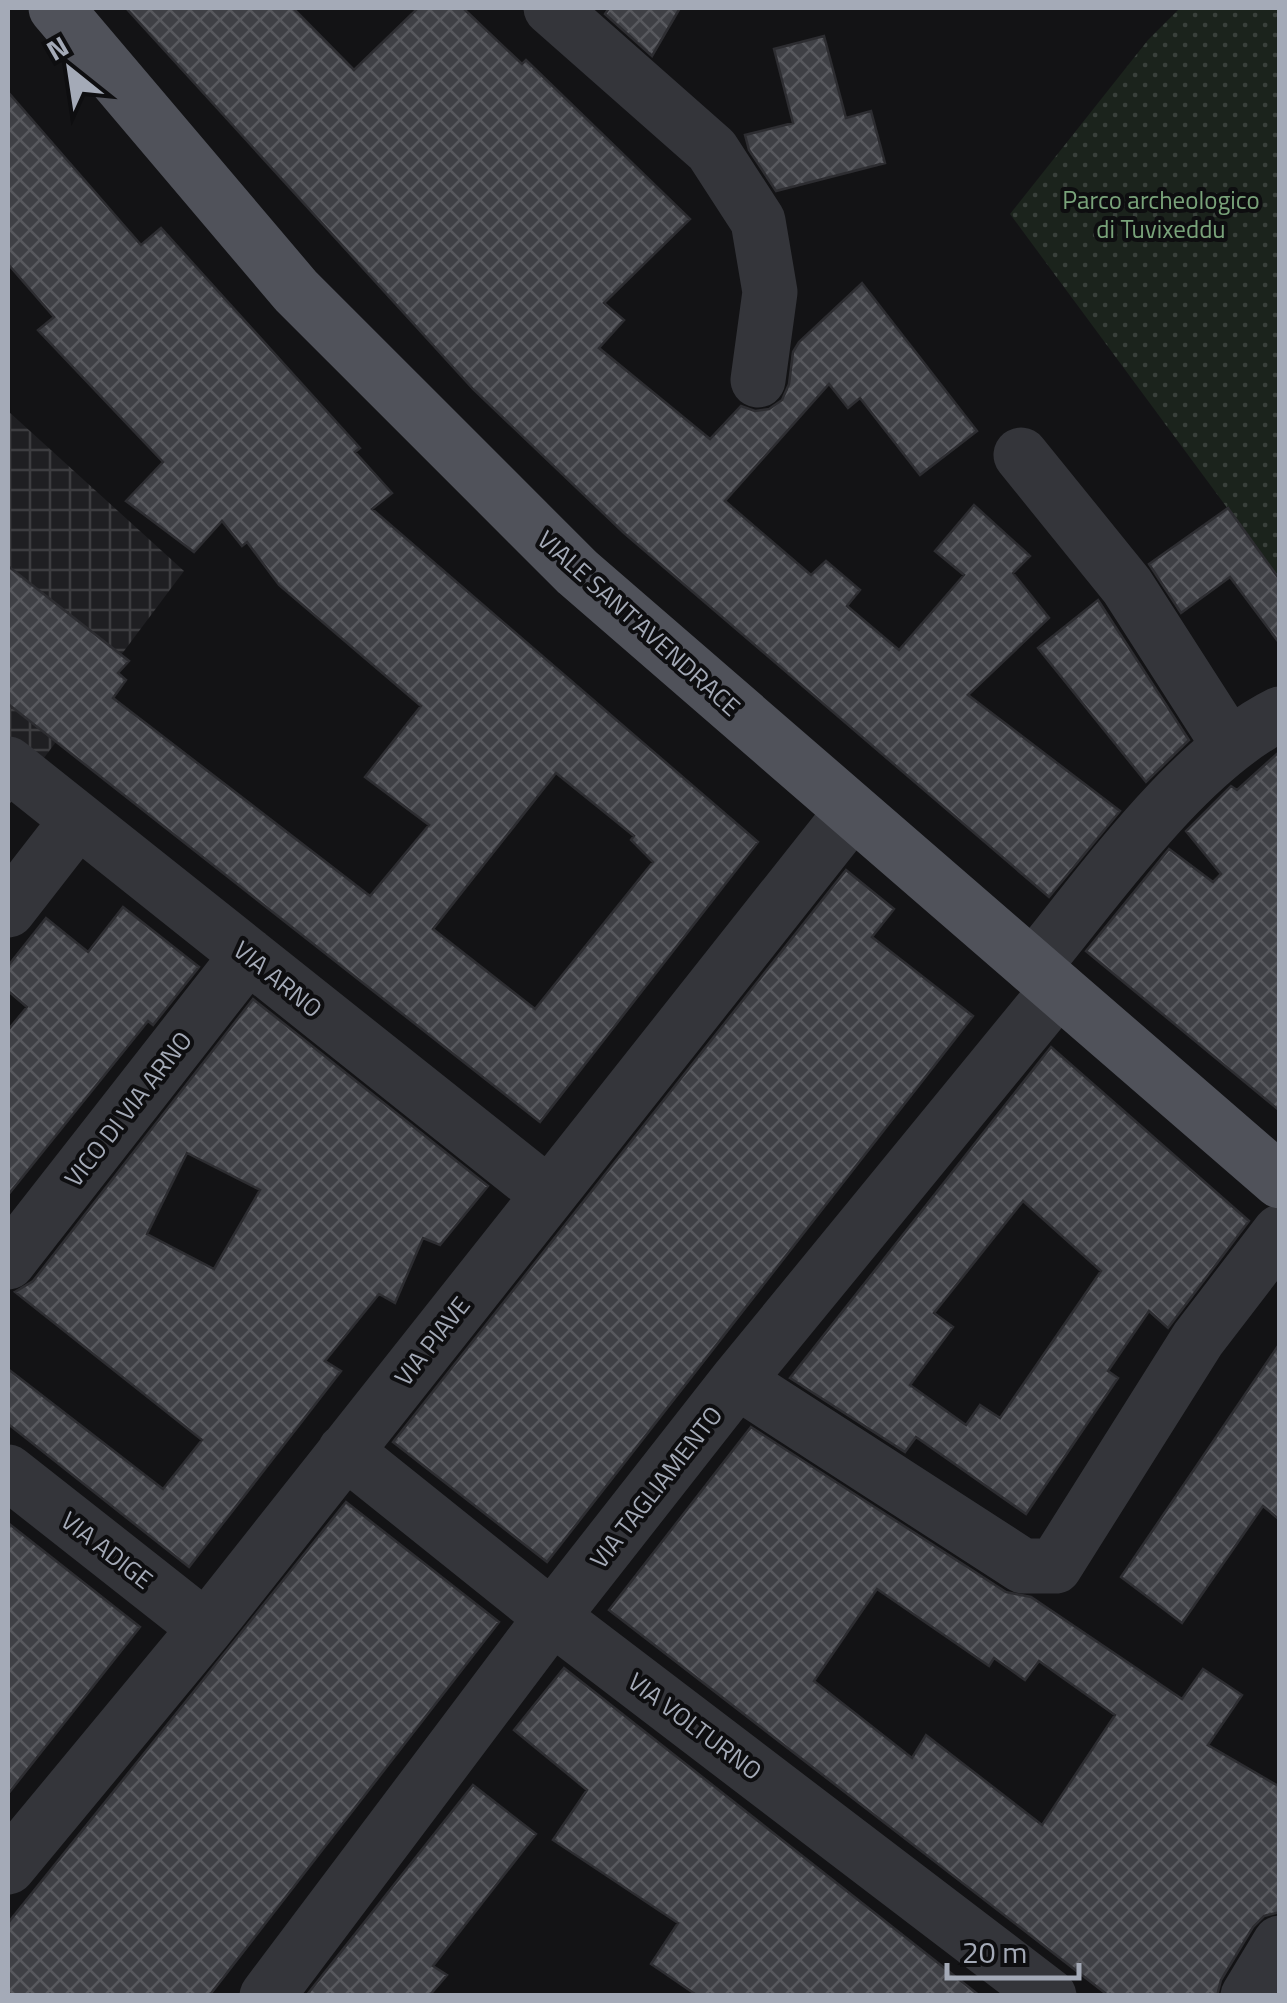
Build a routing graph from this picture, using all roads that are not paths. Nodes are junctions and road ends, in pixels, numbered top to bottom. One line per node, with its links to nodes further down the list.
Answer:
1 (56, 8): 8 (main road, VIALE SANT'AVENDRACE)
2 (551, 8): 3 (street)
3 (758, 380)
4 (1021, 455): 6 (street)
5 (1280, 714): 6 (street, VIA TAGLIAMENTO)
6 (1229, 745): 12 (street, VIA TAGLIAMENTO)
7 (8, 764): 9 (street, VIA ARNO)
8 (852, 812): 12 (main road, VIALE SANT'AVENDRACE); 14 (street, VIA PIAVE)
9 (78, 820): 10 (street); 11 (street, VIA ARNO)
10 (8, 910)
11 (248, 955): 14 (street, VIA ARNO); 16 (street, VICO DI VIA ARNO)
12 (1046, 978): 13 (main road, VIALE SANT'AVENDRACE); 17 (street, VIA TAGLIAMENTO)
13 (1280, 1181)
14 (548, 1194): 18 (street, VIA PIAVE)
15 (1280, 1232): 17 (street)
16 (8, 1262)
17 (737, 1382): 20 (street, VIA TAGLIAMENTO)
18 (345, 1451): 20 (street, VIA VOLTURNO); 21 (street, VIA PIAVE)
19 (8, 1472): 21 (street, VIA ADIGE)
20 (552, 1617): 24 (street, VIA TAGLIAMENTO); 25 (street, VIA VOLTURNO)
21 (206, 1628): 22 (street, VIA PIAVE)
22 (8, 1867)
23 (1280, 1943): 26 (street)
24 (266, 1996)
25 (1049, 1996)
26 (1248, 1996)

